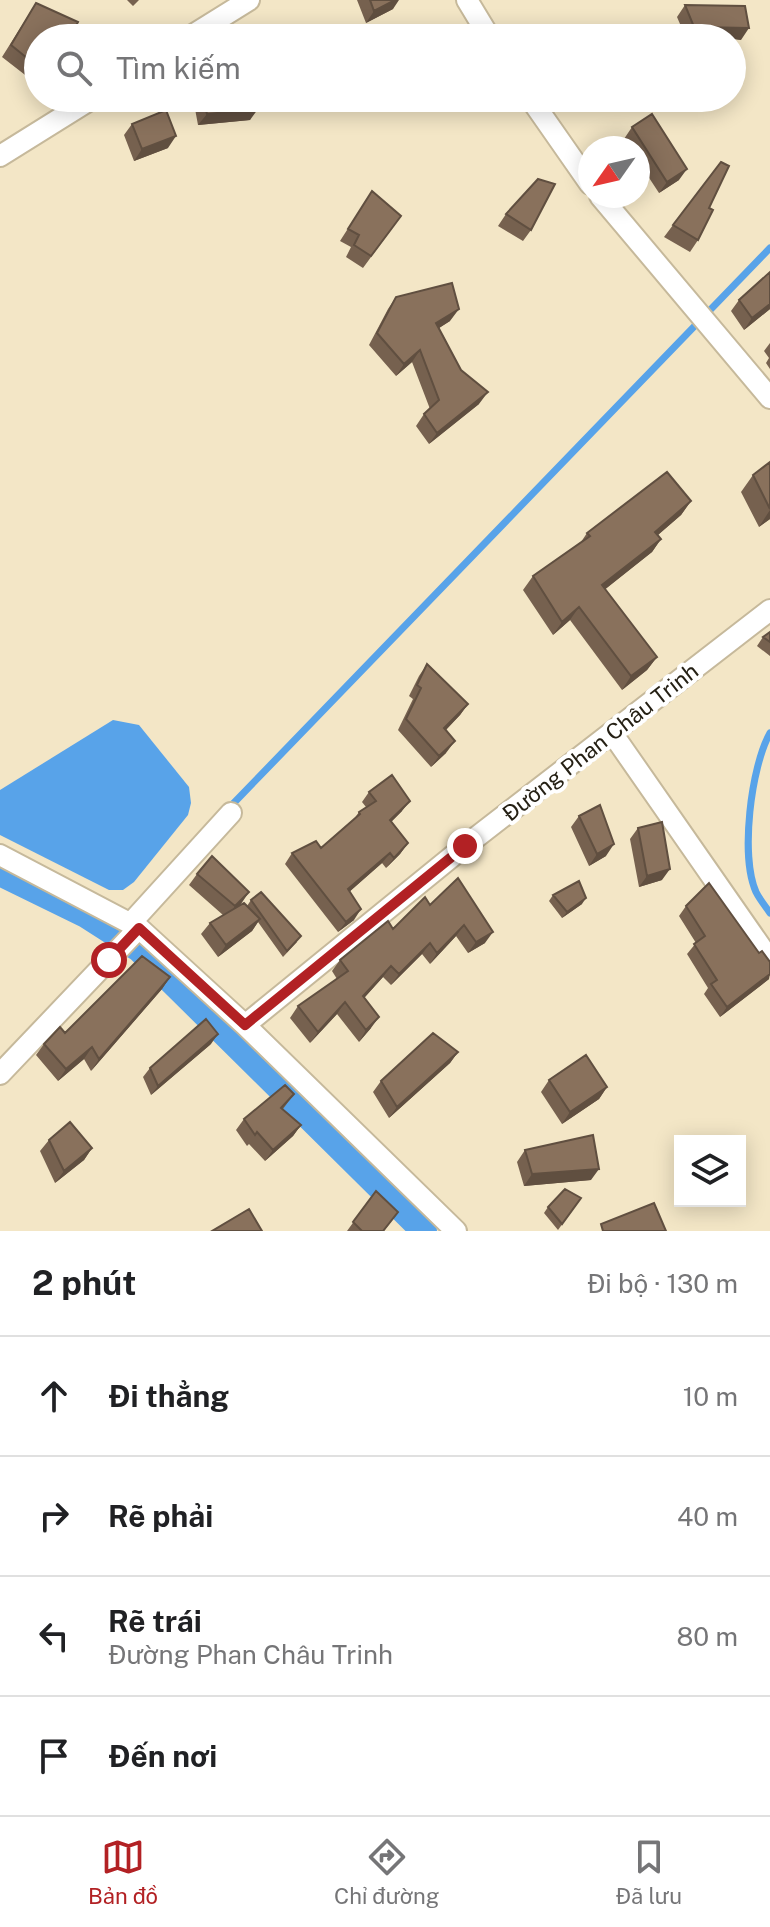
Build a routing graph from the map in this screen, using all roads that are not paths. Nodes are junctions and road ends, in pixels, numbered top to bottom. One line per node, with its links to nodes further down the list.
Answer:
1 (249, 0): 3 (street)
2 (467, 0): 4 (street)
3 (210, 24)
4 (482, 24)
5 (71, 112): 7 (street)
6 (540, 112): 8 (street)
7 (0, 156)
8 (578, 167)
9 (610, 208): 10 (street)
10 (770, 398)
11 (770, 610): 12 (street, Đường Phan Châu Trinh)
12 (612, 733): 16 (street); 17 (street, Đường Phan Châu Trinh)
13 (231, 813): 15 (street)
14 (0, 855): 15 (street)
15 (134, 926): 17 (street); 18 (street)
16 (770, 960)
17 (245, 1025): 19 (street)
18 (0, 1074)
19 (456, 1231)

